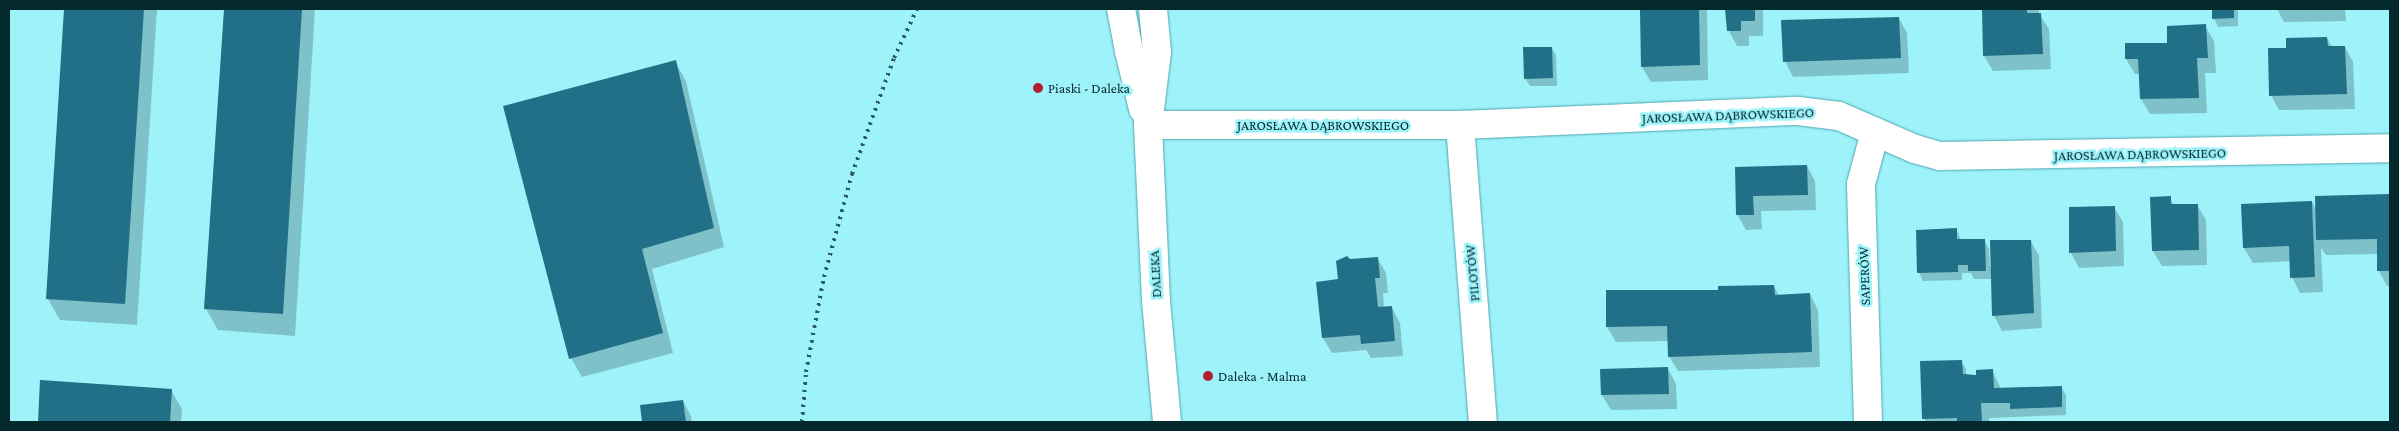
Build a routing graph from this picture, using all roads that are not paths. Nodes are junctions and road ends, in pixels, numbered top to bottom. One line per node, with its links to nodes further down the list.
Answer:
1 (1122, 9): 3 (street, DALEKA)
2 (1153, 9): 3 (street, DALEKA)
3 (1148, 125): 4 (street, JAROSŁAWA DĄBROWSKIEGO); 7 (street, DALEKA)
4 (1460, 125): 5 (street, JAROSŁAWA DĄBROWSKIEGO); 8 (street, PILOTÓW)
5 (1875, 132): 6 (street, JAROSŁAWA DĄBROWSKIEGO); 9 (street, SAPERÓW)
6 (2390, 148)
7 (1167, 422)
8 (1483, 422)
9 (1868, 422)

